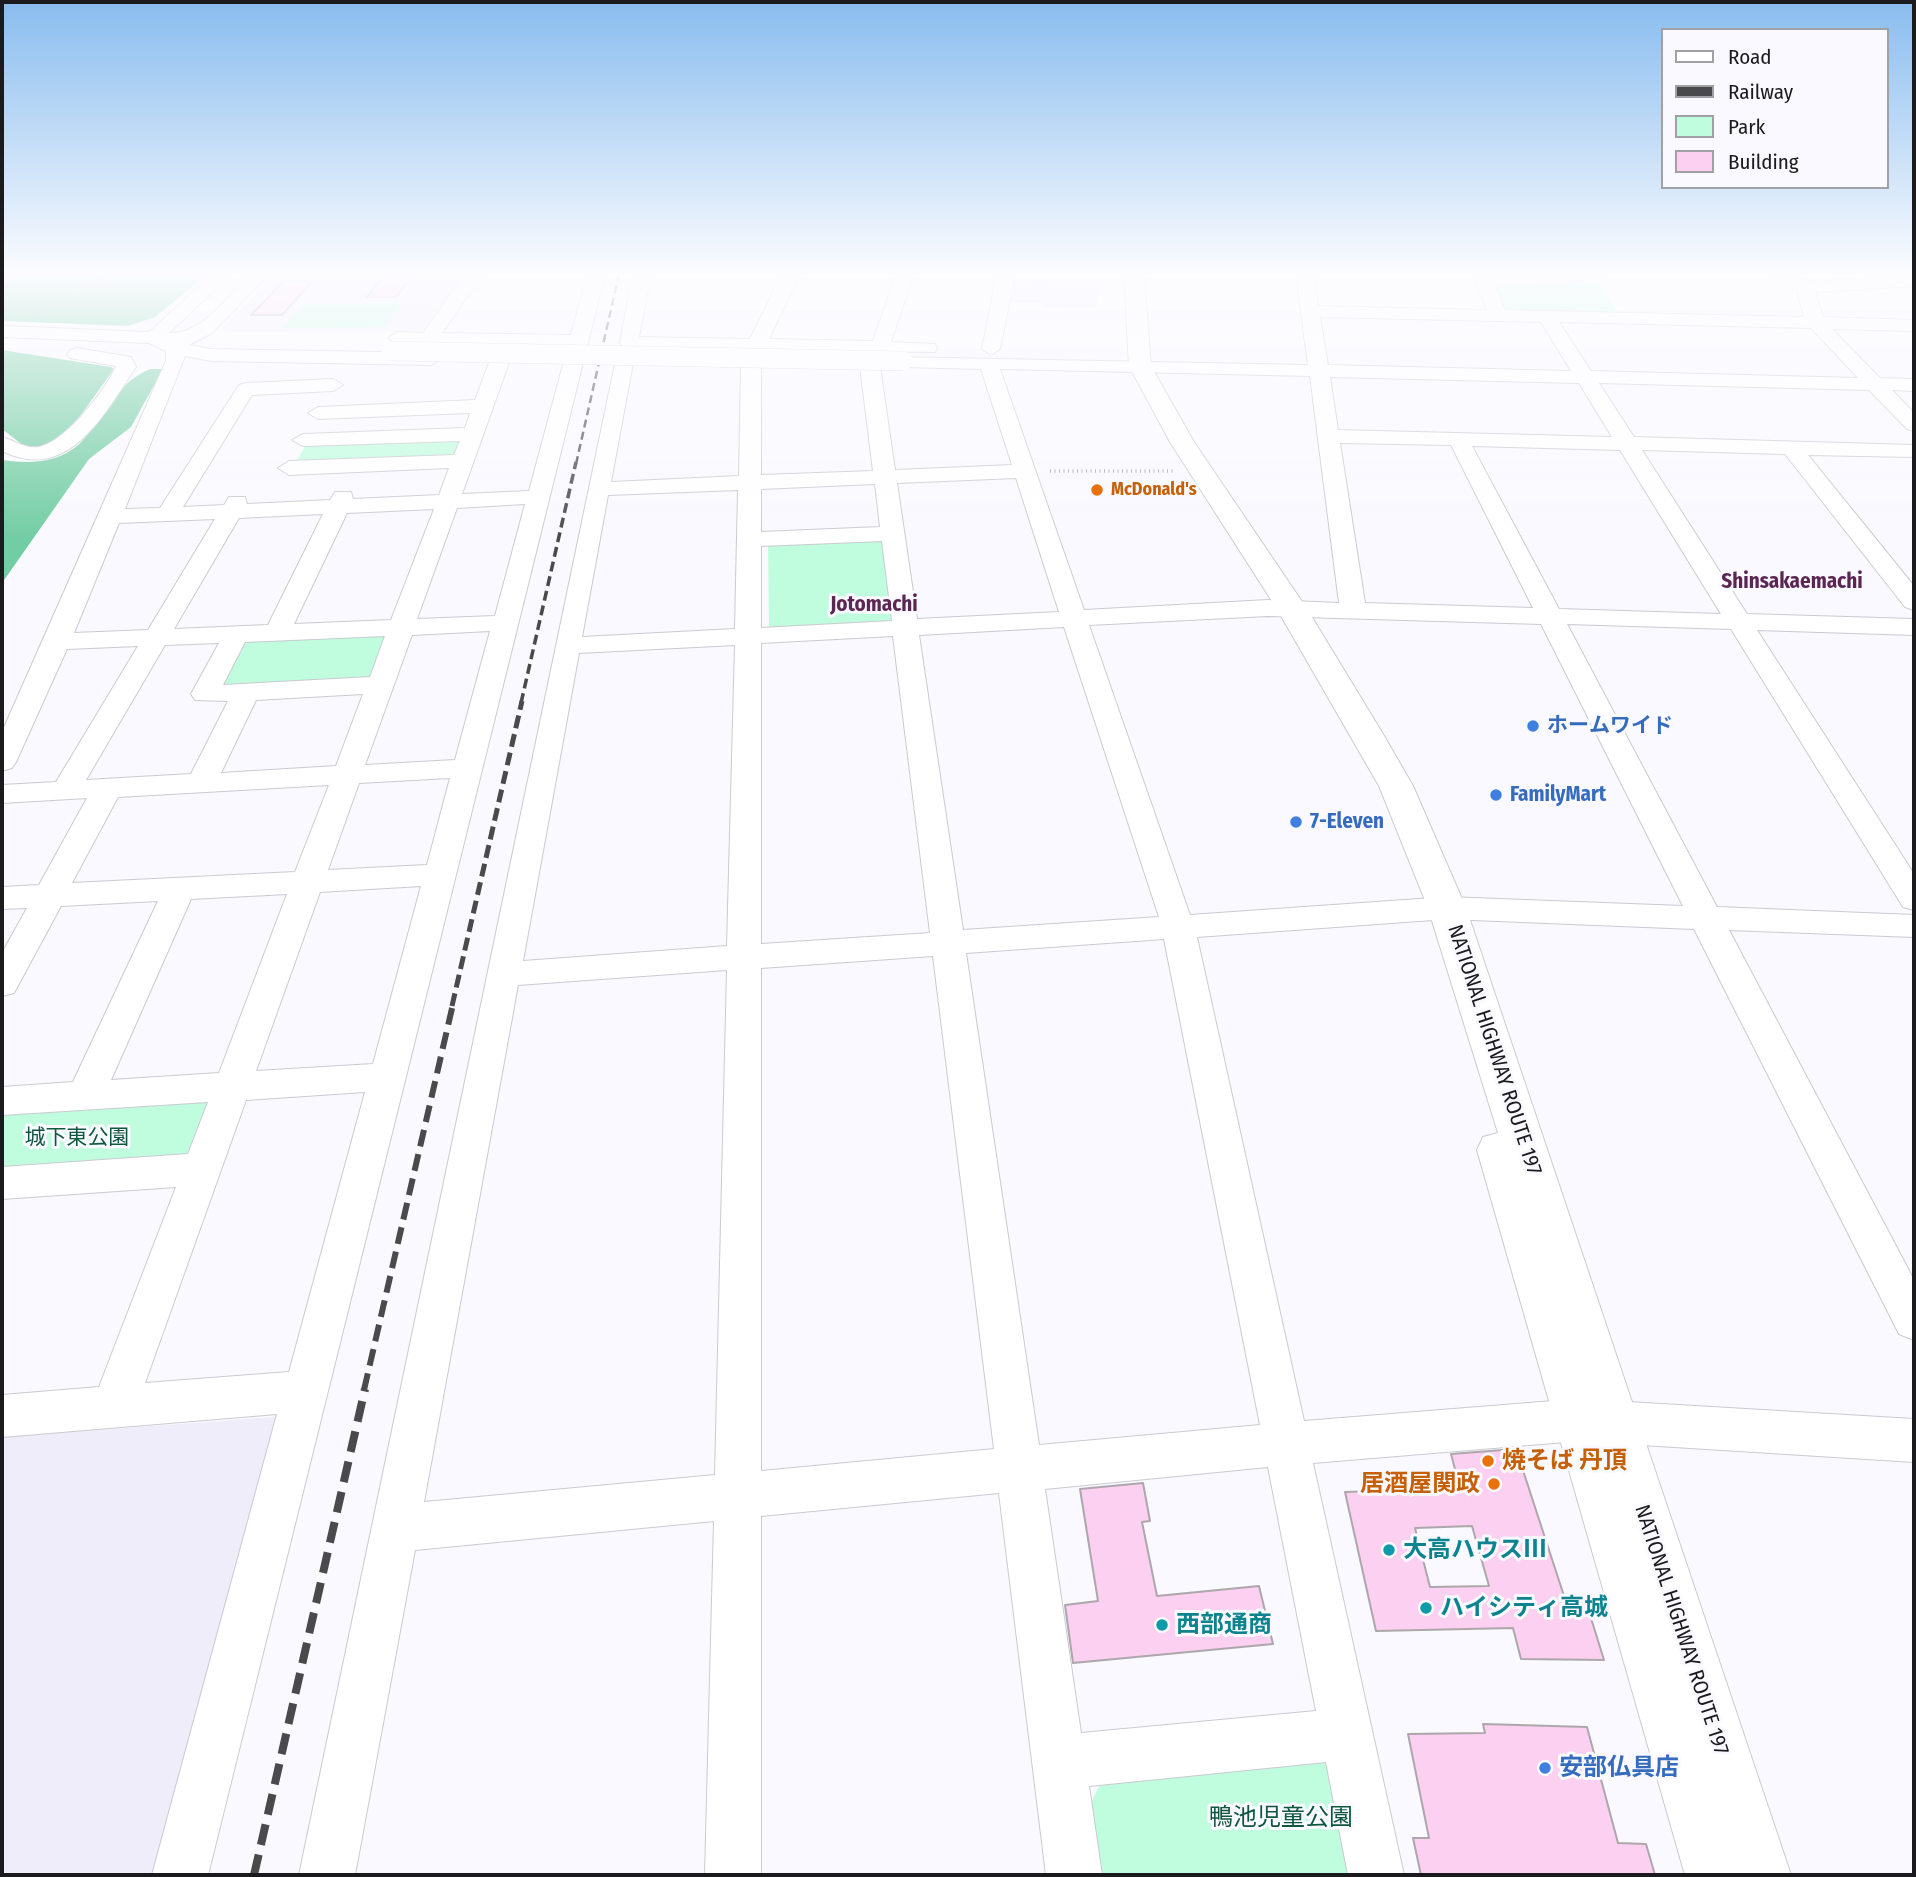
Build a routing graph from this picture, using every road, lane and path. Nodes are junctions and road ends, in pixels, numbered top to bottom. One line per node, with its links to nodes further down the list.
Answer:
1 (124, 362): 28 (street)
2 (176, 362): 44 (street)
3 (345, 362): 20 (street)
4 (499, 362): 24 (street)
5 (572, 362): 38 (street)
6 (624, 362): 37 (street)
7 (754, 362): 36 (street)
8 (889, 362): 35 (street)
9 (992, 362): 33 (street)
10 (1010, 362): 12 (street)
11 (1109, 362): 12 (street)
12 (1129, 362): 16 (street); 34 (highway, NATIONAL HIGHWAY ROUTE 197); 48 (highway, NATIONAL HIGHWAY ROUTE 197)
13 (1317, 362): 16 (street)
14 (1575, 362): 17 (street)
15 (1853, 362): 19 (street)
16 (1318, 366): 17 (street); 25 (street)
17 (1582, 372): 19 (street); 29 (street)
18 (1914, 376): 19 (street)
19 (1870, 379): 21 (street); 23 (street)
20 (333, 385): 22 (street); 43 (street)
21 (1914, 385)
22 (318, 413): 24 (street); 27 (street)
23 (1914, 425)
24 (473, 434): 27 (street); 32 (street); 39 (street)
25 (1328, 436): 26 (street); 49 (street)
26 (1458, 439): 29 (street); 50 (street)
27 (303, 440): 32 (street)
28 (2, 443)
29 (1627, 443): 30 (street); 52 (street)
30 (1791, 448): 31 (street); 47 (street)
31 (1914, 451)
32 (289, 468): 40 (street)
33 (1025, 471): 34 (path); 35 (street); 51 (street)
34 (1185, 471): 48 (highway, NATIONAL HIGHWAY ROUTE 197)
35 (885, 477): 36 (street); 45 (street)
36 (750, 483): 37 (street); 46 (street)
37 (598, 489): 62 (street)
38 (538, 493): 39 (street); 53 (street)
39 (450, 497): 41 (street); 55 (street)
40 (272, 500): 41 (street); 42 (street)
41 (340, 502): 42 (street); 57 (street)
42 (234, 506): 43 (street); 60 (street)
43 (170, 509): 44 (street)
44 (111, 512): 61 (street)
45 (892, 533): 46 (street); 56 (street)
46 (749, 540): 59 (street)
47 (1914, 602)
48 (1280, 608): 49 (street); 51 (street); 78 (highway, NATIONAL HIGHWAY ROUTE 197)
49 (1353, 610): 50 (street)
50 (1549, 616): 52 (street); 79 (street)
51 (1074, 619): 56 (street); 80 (street)
52 (1739, 622): 54 (street); 77 (street)
53 (504, 623): 55 (street); 66 (street)
54 (1914, 627)
55 (401, 628): 57 (street); 63 (street)
56 (905, 628): 59 (street); 82 (street)
57 (277, 633): 58 (street)
58 (236, 635): 60 (street); 64 (street)
59 (748, 636): 62 (street); 83 (street)
60 (156, 638): 61 (street); 70 (street)
61 (57, 642): 65 (street)
62 (568, 646): 84 (street)
63 (380, 685): 64 (street); 67 (street)
64 (246, 692): 68 (street)
65 (2, 762)
66 (467, 768): 67 (street); 72 (street)
67 (347, 775): 68 (street); 73 (street)
68 (201, 783): 69 (street)
69 (108, 788): 70 (street); 75 (street)
70 (65, 791): 71 (street)
71 (2, 794)
72 (439, 875): 73 (street); 86 (street)
73 (307, 882): 74 (street); 87 (street)
74 (179, 889): 75 (street); 88 (street)
75 (51, 896): 76 (street); 85 (street)
76 (2, 898)
77 (1914, 899)
78 (1435, 908): 79 (street); 80 (street); 96 (highway, NATIONAL HIGHWAY ROUTE 197)
79 (1706, 918): 81 (street); 92 (street)
80 (1178, 926): 82 (street); 98 (street)
81 (1914, 926)
82 (947, 942): 83 (street); 99 (street)
83 (744, 957): 84 (street); 100 (street)
84 (504, 974): 101 (street)
85 (2, 984)
86 (387, 1077): 87 (street); 93 (street)
87 (232, 1087): 88 (street); 90 (street)
88 (85, 1096): 89 (street)
89 (2, 1101)
90 (202, 1169): 91 (street); 94 (street)
91 (2, 1182)
92 (1914, 1321)
93 (305, 1391): 94 (street); 104 (street)
94 (114, 1407): 95 (street)
95 (2, 1416)
96 (1597, 1422): 97 (street); 98 (street); 109 (highway, NATIONAL HIGHWAY ROUTE 197); 110 (highway, NATIONAL HIGHWAY ROUTE 197)
97 (1914, 1440)
98 (1286, 1444): 99 (street); 102 (street)
99 (1019, 1469): 100 (street); 103 (street)
100 (737, 1496): 101 (street); 106 (street)
101 (395, 1528): 105 (street)
102 (1346, 1734): 103 (street); 108 (street)
103 (1059, 1762): 107 (street)
104 (180, 1875)
105 (327, 1875)
106 (733, 1875)
107 (1074, 1875)
108 (1376, 1875)
109 (1717, 1875)
110 (1759, 1875)

